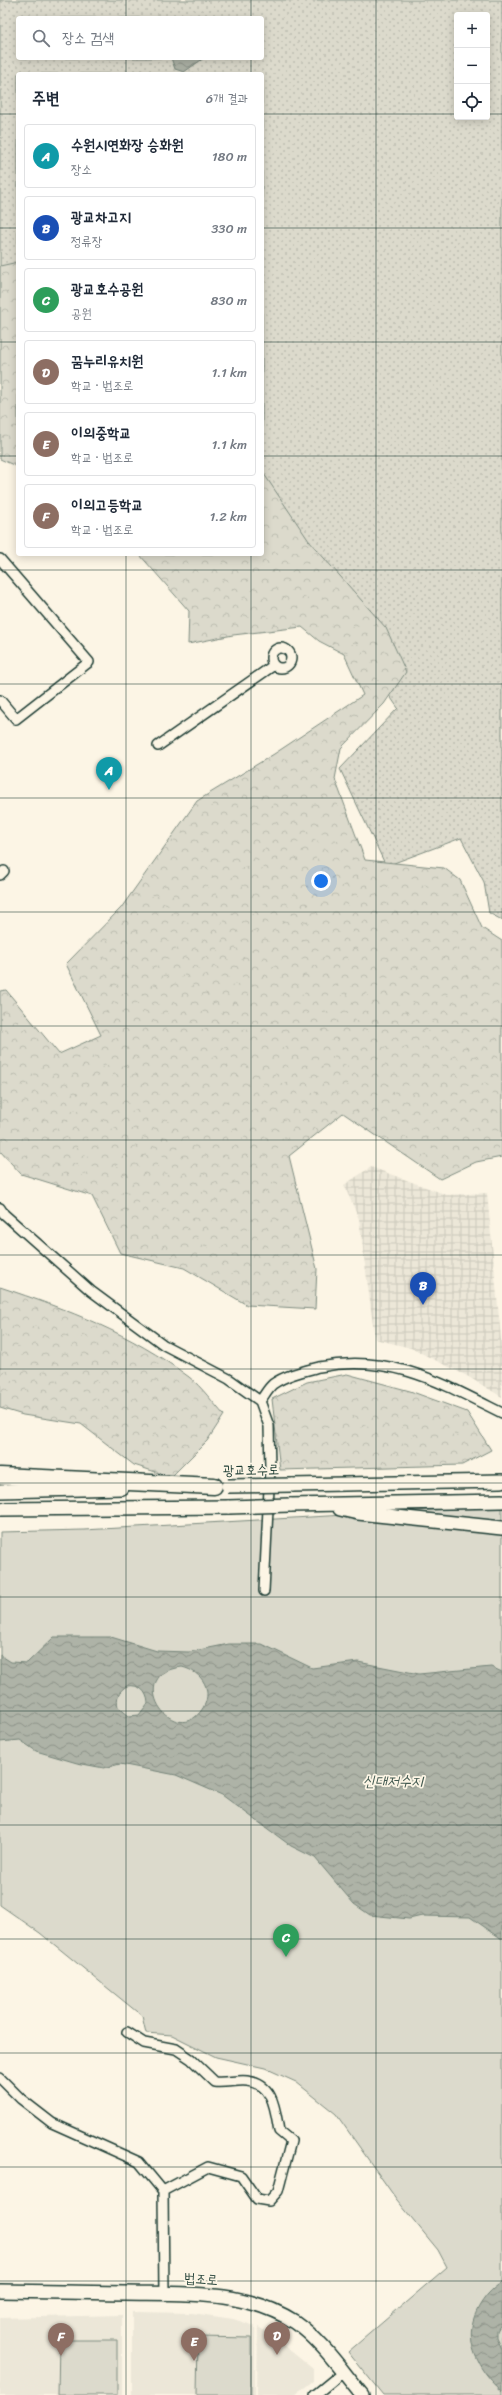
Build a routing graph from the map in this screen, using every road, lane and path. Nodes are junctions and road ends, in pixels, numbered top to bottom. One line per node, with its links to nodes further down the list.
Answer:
1 (0, 559): 3 (street)
2 (274, 665): 4 (street)
3 (0, 700)
4 (158, 746)
5 (0, 1208): 6 (street)
6 (260, 1401): 7 (street); 16 (street)
7 (502, 1413)
8 (0, 1476): 10 (highway)
9 (502, 1481): 10 (main road, 광교호수로, bridge)
10 (221, 1486): 11 (main road, 광교호수로)
11 (0, 1492)
12 (502, 1500): 13 (main road)
13 (320, 1505): 14 (main road, bridge); 15 (main road)
14 (0, 1509)
15 (502, 1528)
16 (264, 1591)
17 (127, 2032): 19 (street)
18 (0, 2078): 19 (street)
19 (163, 2191): 21 (street)
20 (0, 2291): 21 (main road, 법조로)
21 (164, 2294): 22 (main road, 법조로)
22 (343, 2372): 23 (street); 24 (main road, 법조로)
23 (315, 2395)
24 (362, 2395)

